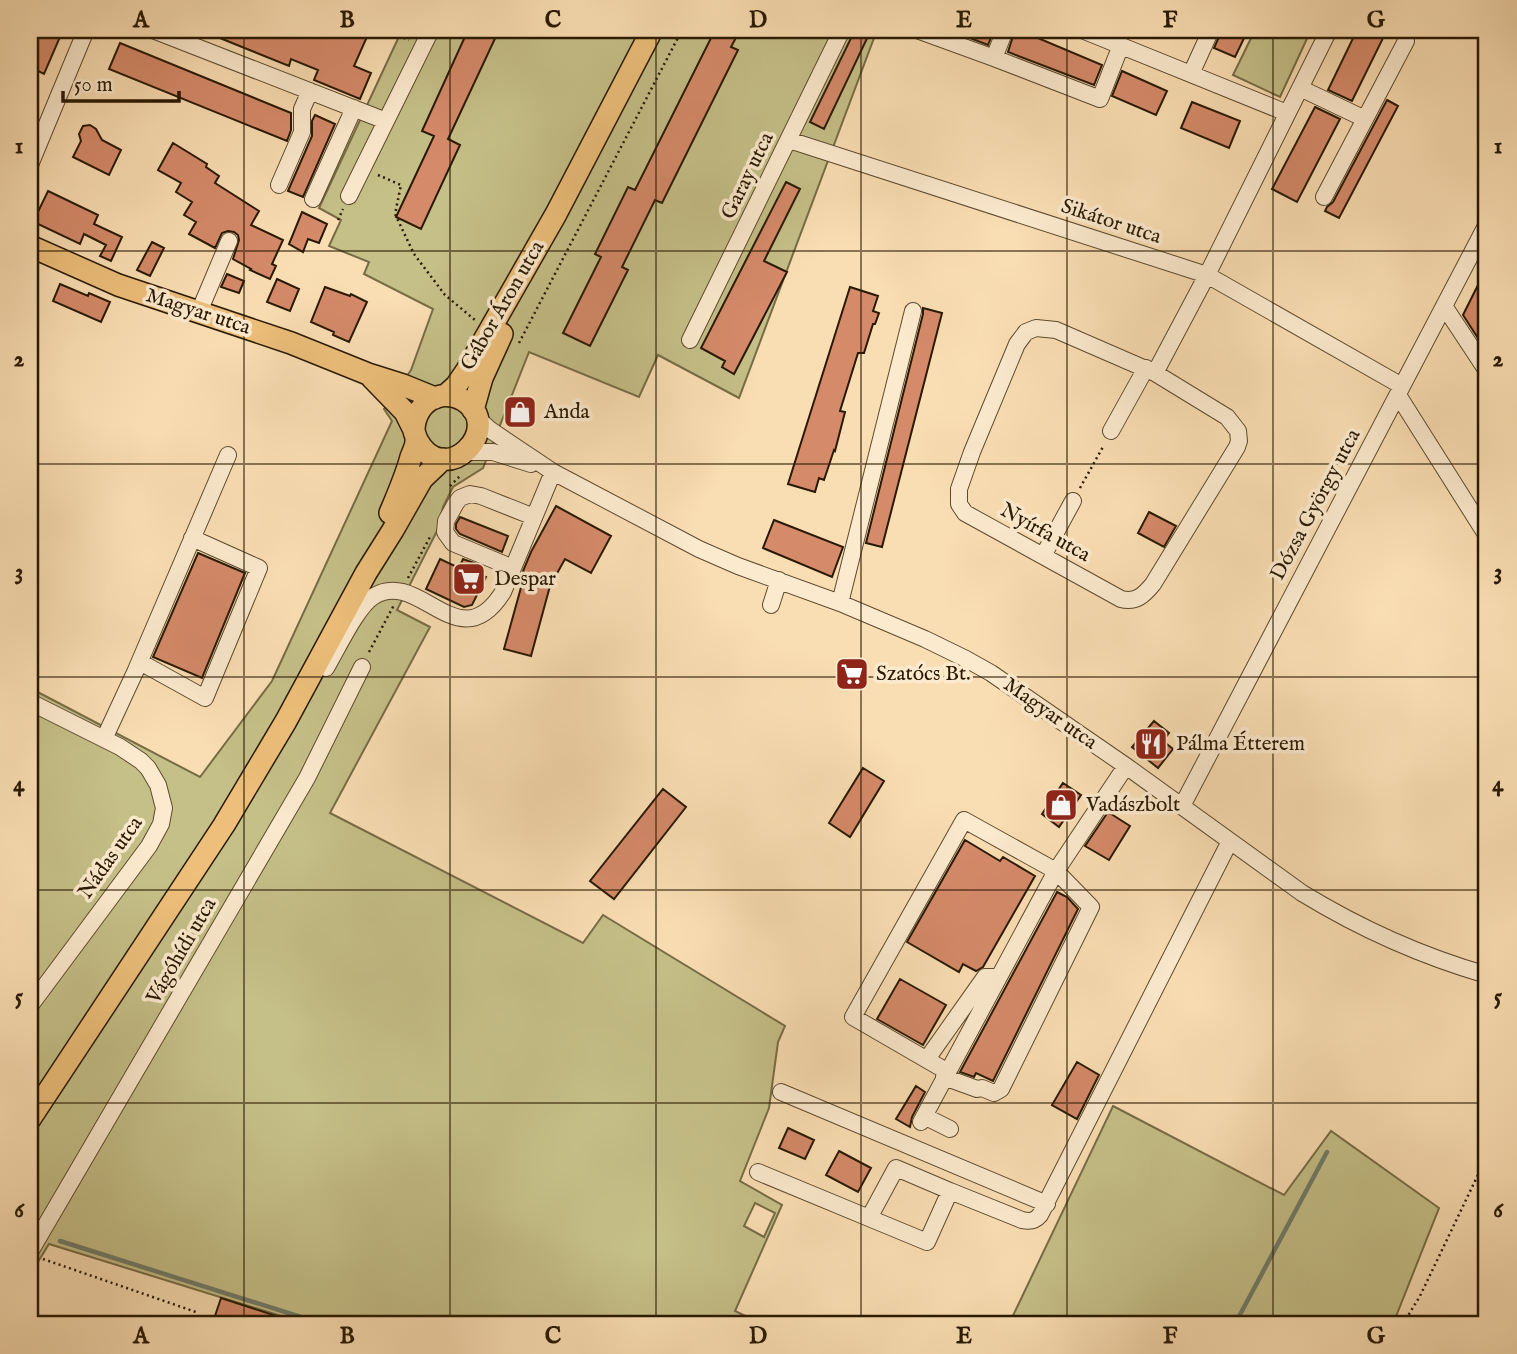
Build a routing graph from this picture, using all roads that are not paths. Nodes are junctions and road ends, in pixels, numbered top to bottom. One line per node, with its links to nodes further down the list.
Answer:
1 (86, 30): 22 (street)
2 (153, 30): 16 (street)
3 (431, 30): 20 (street)
4 (652, 30): 27 (main road, Gábor Áron utca)
5 (842, 30): 21 (street, Garay utca)
6 (917, 30): 13 (street)
7 (1005, 30): 13 (street)
8 (1082, 30): 12 (street)
9 (1211, 30): 14 (street)
10 (1329, 30): 15 (street)
11 (1406, 41): 19 (street)
12 (1121, 46): 13 (street); 14 (street)
13 (994, 58)
14 (1191, 74): 18 (street)
15 (1300, 88): 18 (street); 19 (street)
16 (310, 91): 17 (street); 23 (street)
17 (354, 108): 20 (street); 26 (street)
18 (1287, 113): 31 (street)
19 (1365, 119): 25 (street)
20 (386, 121): 24 (street)
21 (789, 140): 31 (street, Sikátor utca); 35 (street, Garay utca)
22 (30, 165)
23 (279, 185)
24 (349, 196)
25 (1324, 197)
26 (313, 199)
27 (556, 214): 40 (main road, Gábor Áron utca); 41 (main road, Gábor Áron utca)
28 (1487, 224): 32 (street, Dózsa György utca)
29 (229, 241): 33 (street)
30 (30, 246): 33 (main road, Magyar utca)
31 (1207, 275): 36 (street); 39 (street, Sikátor utca)
32 (1444, 306): 37 (street); 39 (street, Dózsa György utca)
33 (199, 312): 38 (main road, Magyar utca)
34 (913, 312): 56 (street)
35 (690, 340)
36 (1151, 370): 42 (street); 52 (street, Nyírfa utca); 52 (street, Nyírfa utca)
37 (1487, 370)
38 (368, 374): 40 (main road, Magyar utca); 43 (main road, Magyar utca)
39 (1400, 391): 50 (street, Sikátor utca); 64 (street, Dózsa György utca)
40 (440, 396): 41 (main road); 43 (main road)
41 (475, 414): 44 (main road); 47 (street, Magyar utca)
42 (1111, 431)
43 (416, 435): 46 (main road); 54 (main road)
44 (466, 452): 46 (main road); 47 (street, Magyar utca)
45 (228, 455): 51 (street)
46 (443, 459): 54 (main road)
47 (553, 472): 49 (street); 55 (street, Magyar utca)
48 (1073, 501): 52 (street)
49 (534, 517): 53 (street); 53 (street)
50 (1487, 536)
51 (192, 538): 58 (street); 58 (street)
52 (1043, 556)
53 (513, 568): 61 (street)
54 (366, 573): 61 (main road)
55 (779, 580): 56 (street, Magyar utca); 57 (street)
56 (840, 603): 63 (street, Magyar utca)
57 (771, 605)
58 (140, 662): 62 (street)
59 (362, 667): 79 (street, Vágóhídi utca)
60 (30, 702): 62 (street, Nádas utca)
61 (286, 721): 73 (main road)
62 (104, 739): 69 (street, Nádas utca)
63 (1125, 766): 64 (street, Magyar utca); 66 (street)
64 (1182, 806): 65 (street, Magyar utca)
65 (1230, 841): 67 (street, Magyar utca); 77 (street)
66 (1056, 871): 68 (street); 70 (street); 71 (street)
67 (1487, 975)
68 (998, 977): 70 (street); 71 (street)
69 (30, 1006)
70 (927, 1059): 71 (street)
71 (946, 1074): 74 (street)
72 (781, 1092): 77 (street)
73 (30, 1119)
74 (950, 1129)
75 (758, 1172): 78 (street)
76 (950, 1191): 77 (street); 78 (street); 78 (street)
77 (1045, 1208)
78 (869, 1218)
79 (36, 1256)

